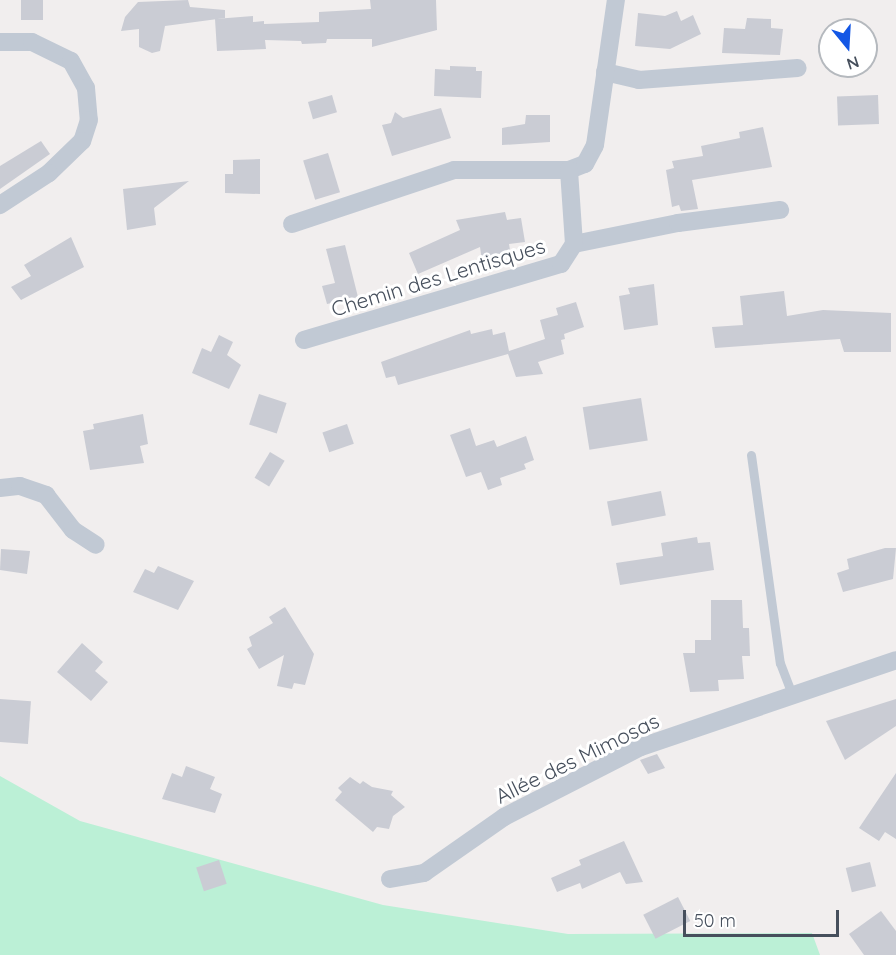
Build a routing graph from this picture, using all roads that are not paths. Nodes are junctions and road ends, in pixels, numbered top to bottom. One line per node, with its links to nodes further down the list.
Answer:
1 (616, 0): 4 (street)
2 (0, 42): 6 (street)
3 (798, 68): 4 (street)
4 (605, 72): 5 (street)
5 (569, 170): 8 (street); 9 (street, Chemin des Lentisques)
6 (0, 205)
7 (780, 210): 9 (street)
8 (292, 224)
9 (574, 244): 10 (street, Chemin des Lentisques)
10 (304, 340)
11 (751, 455): 15 (lane)
12 (0, 488): 13 (street)
13 (96, 545)
14 (896, 660): 15 (street, Allée des Mimosas)
15 (792, 695): 16 (street, Allée des Mimosas)
16 (390, 879)

